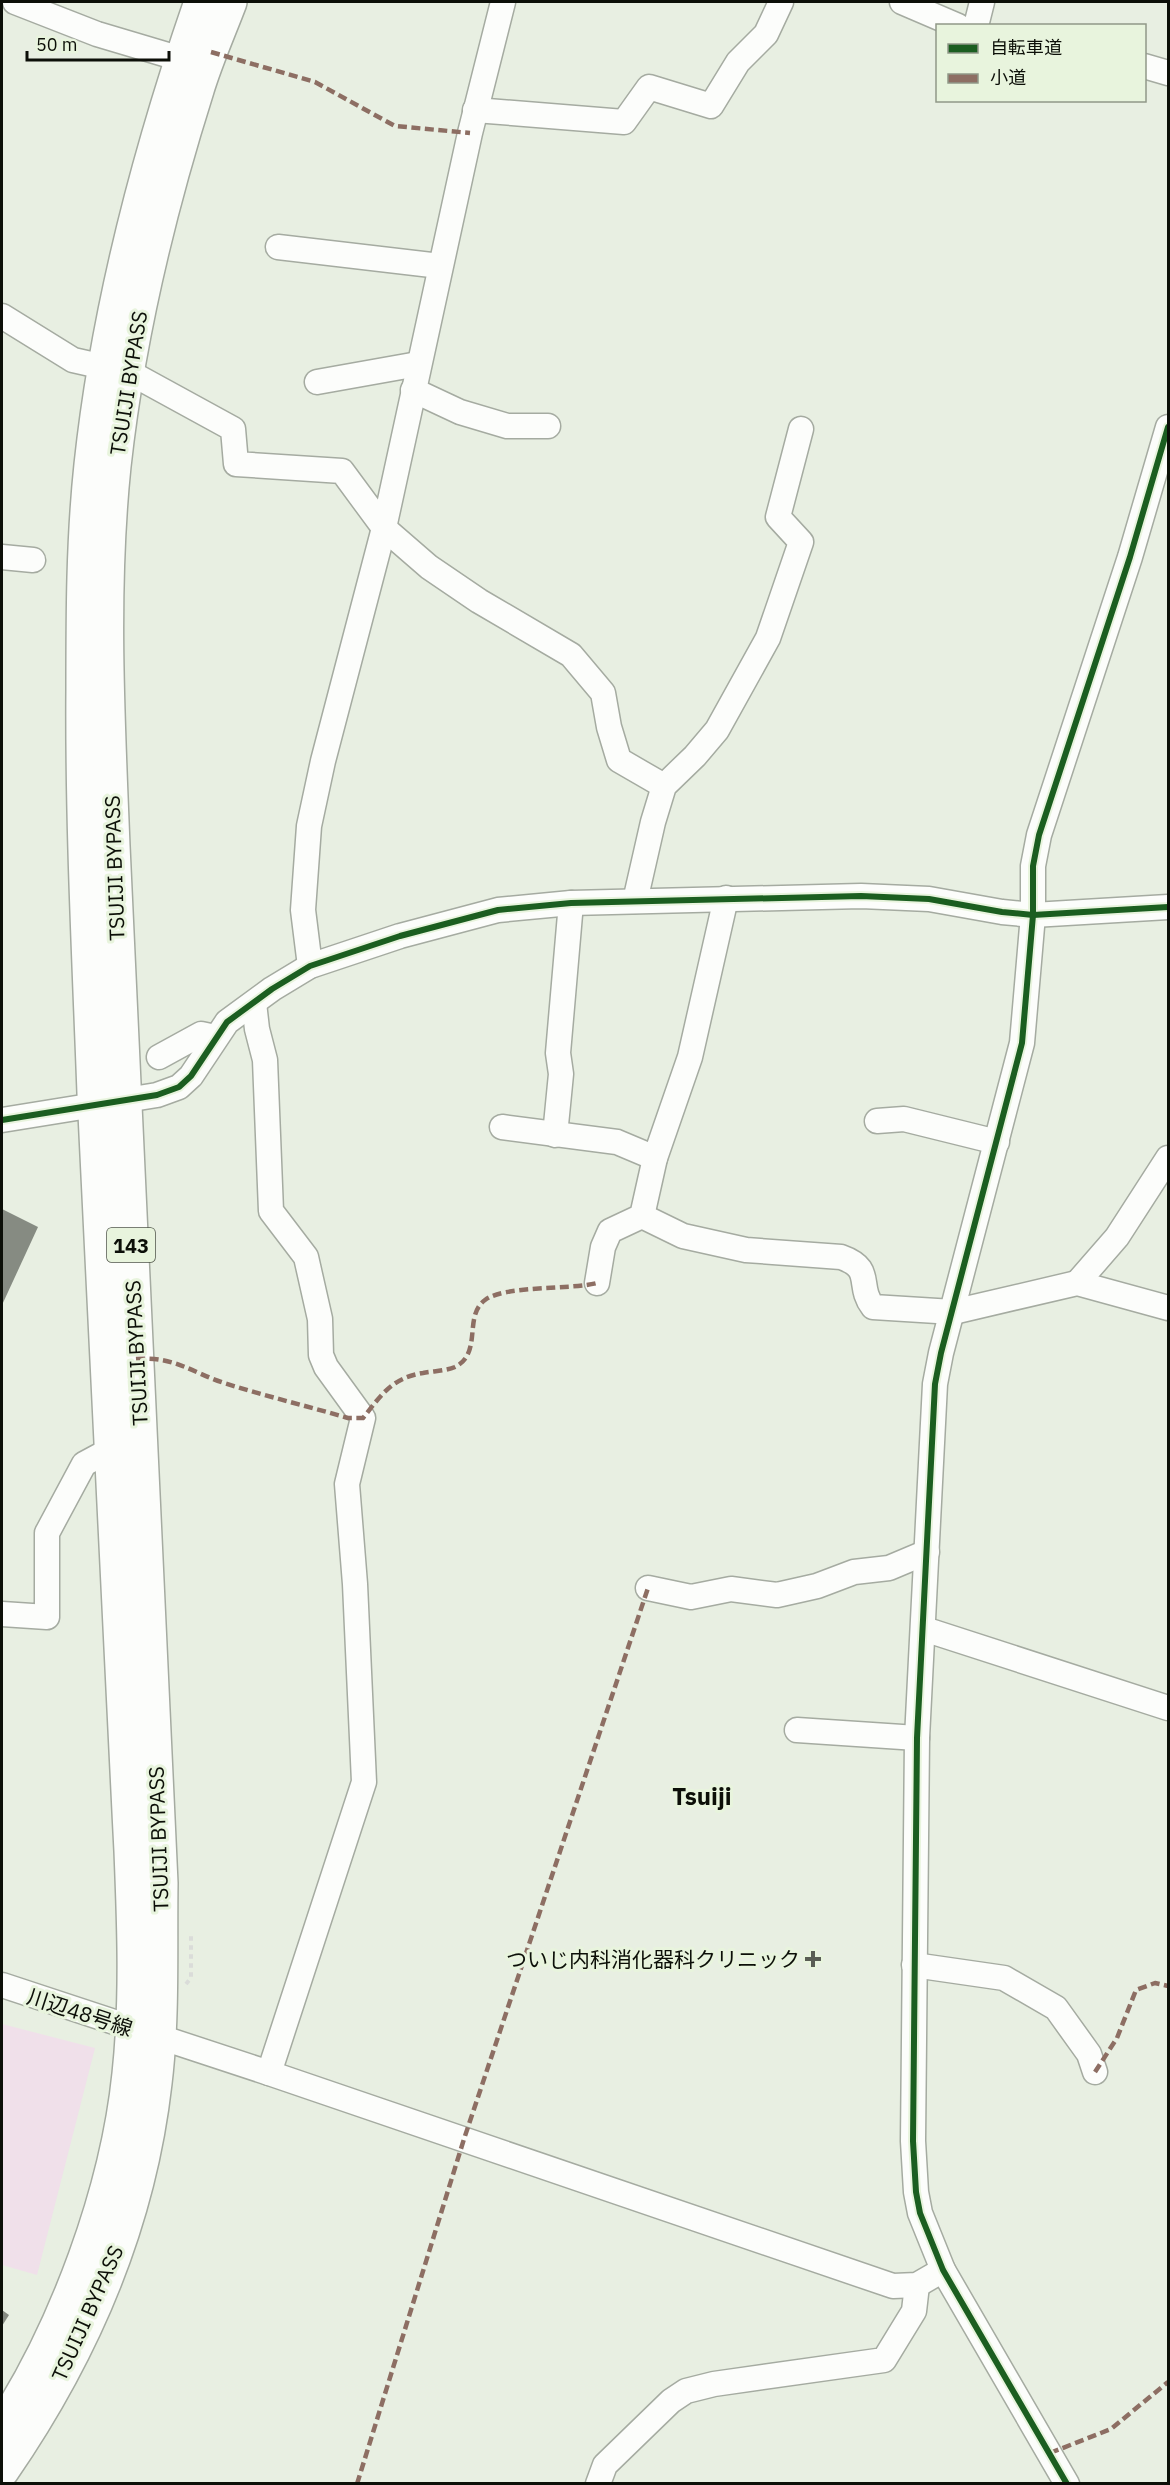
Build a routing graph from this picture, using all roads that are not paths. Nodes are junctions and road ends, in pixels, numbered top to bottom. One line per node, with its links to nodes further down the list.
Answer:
1 (15, 2): 10 (street)
2 (201, 2): 10 (highway, TSUIJI BYPASS / 143)
3 (231, 2): 18 (highway, TSUIJI BYPASS / 143)
4 (503, 2): 13 (street)
5 (781, 2): 13 (street)
6 (902, 2): 8 (street)
7 (982, 2): 9 (street)
8 (953, 24)
9 (976, 24)
10 (181, 59): 18 (highway, TSUIJI BYPASS / 143)
11 (1146, 67): 12 (street)
12 (1168, 73)
13 (475, 110): 15 (street)
14 (278, 247): 15 (street)
15 (440, 266): 17 (street)
16 (2, 316): 18 (street)
17 (418, 364): 19 (street); 20 (street)
18 (115, 369): 24 (street); 37 (highway, TSUIJI BYPASS / 143)
19 (317, 382)
20 (413, 390): 21 (street); 24 (street)
21 (548, 426)
22 (801, 429): 27 (street)
23 (1168, 434): 32 (street)
24 (384, 528): 27 (street); 33 (street)
25 (2, 556): 26 (street)
26 (33, 560)
27 (664, 786): 29 (street)
28 (726, 898): 29 (street); 32 (street); 43 (street)
29 (635, 901): 30 (street)
30 (571, 903): 33 (street); 41 (street)
31 (1168, 907): 32 (street)
32 (1033, 915): 42 (street)
33 (310, 966): 34 (street)
34 (254, 1003): 35 (street); 62 (street)
35 (215, 1037): 36 (street); 37 (street)
36 (159, 1057)
37 (109, 1102): 38 (street); 50 (highway, TSUIJI BYPASS / 143); 60 (highway, TSUIJI BYPASS / 143)
38 (2, 1120)
39 (877, 1121): 42 (street)
40 (502, 1127): 41 (street)
41 (555, 1135): 43 (street)
42 (997, 1142): 49 (street)
43 (655, 1158): 45 (street)
44 (1168, 1158): 47 (street)
45 (642, 1216): 46 (street); 49 (street)
46 (597, 1283)
47 (1077, 1283): 48 (street); 49 (street)
48 (1168, 1308)
49 (953, 1312): 51 (street)
50 (110, 1450): 53 (street); 60 (highway, TSUIJI BYPASS / 143)
51 (927, 1552): 52 (street); 54 (street)
52 (648, 1588)
53 (2, 1614)
54 (924, 1629): 55 (street); 57 (street)
55 (1168, 1708)
56 (797, 1730): 57 (street)
57 (917, 1738): 58 (street)
58 (914, 1965): 61 (street); 63 (street)
59 (2, 1985): 60 (street, 川辺48号線)
60 (145, 2033): 62 (street, 川辺48号線); 65 (highway, TSUIJI BYPASS / 143); 66 (highway, TSUIJI BYPASS / 143)
61 (1095, 2072)
62 (269, 2073): 64 (street, 川辺48号線)
63 (943, 2271): 64 (street); 67 (street)
64 (917, 2285): 68 (street)
65 (2, 2427)
66 (2, 2471)
67 (1064, 2477)
68 (598, 2484)

